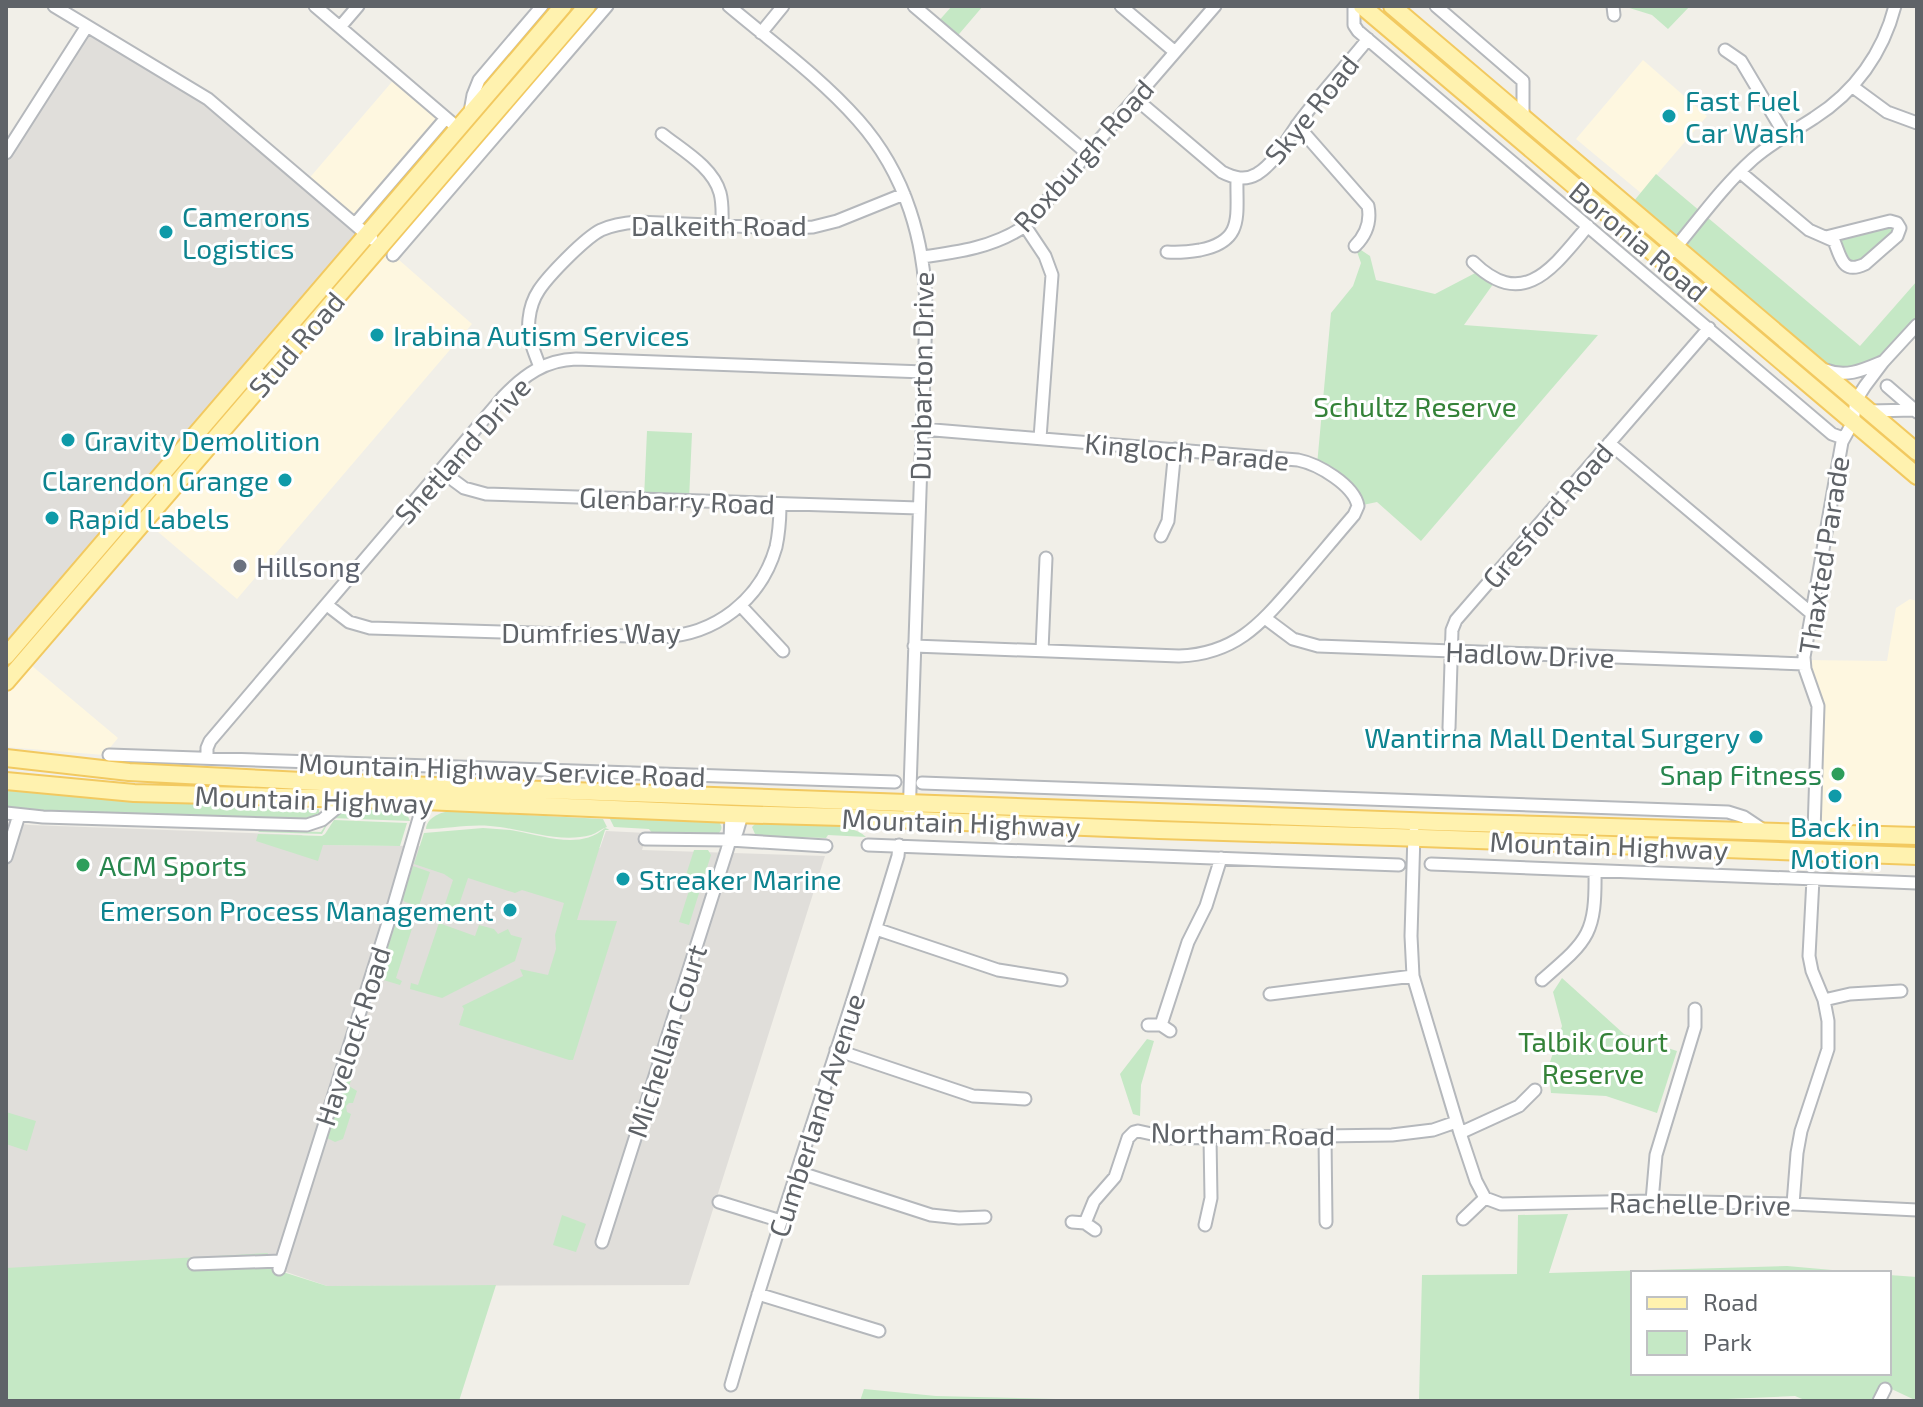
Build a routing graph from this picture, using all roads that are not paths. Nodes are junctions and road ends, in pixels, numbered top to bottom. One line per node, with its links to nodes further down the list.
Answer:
1 (54, 6): 18 (street)
2 (315, 6): 19 (street)
3 (358, 6): 19 (street)
4 (542, 6): 27 (street)
5 (563, 6): 27 (main road, Stud Road)
6 (587, 6): 44 (main road, Stud Road)
7 (607, 6): 44 (street)
8 (729, 6): 20 (street, Dunbarton Drive)
9 (783, 6): 20 (street)
10 (914, 6): 33 (street)
11 (1121, 6): 23 (street)
12 (1215, 6): 23 (street, Roxburgh Road)
13 (1354, 6): 21 (street, Boronia Road)
14 (1362, 6): 48 (main road, Boronia Road)
15 (1392, 6): 26 (main road, Boronia Road)
16 (1436, 6): 26 (street)
17 (1895, 6): 24 (street)
18 (87, 26): 32 (street); 40 (street)
19 (340, 27): 27 (street)
20 (761, 33): 36 (street, Dunbarton Drive)
21 (1368, 39): 29 (street, Skye Road); 39 (street, Boronia Road)
22 (1725, 50): 31 (street)
23 (1175, 52): 25 (street, Roxburgh Road)
24 (1853, 87): 28 (street); 31 (street)
25 (1136, 99): 33 (street, Roxburgh Road); 35 (street, Skye Road)
26 (1523, 117): 43 (main road, Boronia Road)
27 (458, 121): 40 (main road, Stud Road)
28 (1917, 123)
29 (1297, 125): 35 (street, Skye Road); 42 (street)
30 (662, 134): 37 (street)
31 (1785, 135): 34 (street)
32 (6, 153)
33 (1088, 154): 38 (street, Roxburgh Road)
34 (1740, 172): 41 (street); 43 (street)
35 (1237, 178): 45 (street)
36 (904, 194): 37 (street, Dalkeith Road); 46 (street, Dunbarton Drive)
37 (722, 226): 55 (street, Dalkeith Road)
38 (1025, 226): 46 (street, Roxburgh Road); 62 (street)
39 (1588, 226): 47 (street); 51 (street, Boronia Road)
40 (361, 230): 44 (street); 49 (main road, Stud Road)
41 (1826, 237): 41 (street)
42 (1355, 246)
43 (1676, 247): 48 (street); 54 (main road, Boronia Road)
44 (386, 248): 49 (main road, Stud Road)
45 (1167, 252)
46 (922, 257): 56 (street, Dunbarton Drive)
47 (1473, 262)
48 (1663, 262): 60 (main road, Boronia Road)
49 (328, 293): 52 (main road, Stud Road)
50 (1917, 325): 53 (street)
51 (1709, 328): 63 (street, Boronia Road); 64 (street, Gresford Road)
52 (295, 331): 69 (main road, Stud Road); 72 (main road, Stud Road)
53 (1883, 362): 54 (street); 58 (street)
54 (1815, 365): 58 (main road, Boronia Road)
55 (540, 367): 56 (street, Shetland Drive); 67 (street, Shetland Drive)
56 (924, 372): 61 (street, Dunbarton Drive)
57 (1887, 386): 59 (street)
58 (1862, 406): 59 (street); 60 (street); 66 (main road, Boronia Road)
59 (1916, 411)
60 (1853, 422): 63 (street, Thaxted Parade); 68 (main road, Boronia Road)
61 (922, 429): 62 (street, Kingloch Parade); 71 (street, Dunbarton Drive)
62 (1040, 438): 65 (street, Kingloch Parade)
63 (1843, 438): 77 (street, Thaxted Parade)
64 (1609, 443): 77 (street); 83 (street, Gresford Road)
65 (1175, 449): 73 (street); 78 (street, Kingloch Parade)
66 (1917, 452)
67 (441, 471): 70 (street, Glenbarry Road); 75 (street, Shetland Drive)
68 (1917, 476)
69 (162, 499): 72 (main road); 79 (main road, Stud Road)
70 (780, 504): 71 (street, Glenbarry Road); 76 (street, Dumfries Way)
71 (919, 508): 80 (street, Dunbarton Drive)
72 (112, 531): 84 (main road, Stud Road)
73 (1161, 536)
74 (1046, 558): 81 (street)
75 (327, 605): 76 (street, Dumfries Way); 90 (street, Shetland Drive)
76 (741, 606): 82 (street)
77 (1811, 613): 85 (street, Thaxted Parade)
78 (1265, 618): 81 (street, Kingloch Parade); 83 (street, Hadlow Drive)
79 (39, 642): 84 (main road); 86 (main road, Stud Road)
80 (914, 646): 81 (street, Kingloch Parade); 102 (street, Dunbarton Drive)
81 (1042, 650)
82 (783, 651)
83 (1452, 651): 85 (street, Hadlow Drive); 87 (street, Gresford Road)
84 (9, 652)
85 (1804, 664): 111 (street, Thaxted Parade)
86 (6, 682)
87 (1449, 728)
88 (109, 755): 90 (street, Mountain Highway Service Road)
89 (6, 758): 91 (main road, Mountain Highway)
90 (207, 758): 93 (street, Mountain Highway Service Road)
91 (79, 767): 96 (main road); 97 (main road, Mountain Highway)
92 (6, 781): 96 (main road, Mountain Highway)
93 (895, 782)
94 (922, 783): 95 (street)
95 (989, 786): 100 (street); 110 (street, Mountain Highway)
96 (134, 793): 99 (main road, Mountain Highway)
97 (424, 793): 98 (main road, Mountain Highway); 99 (main road, Mountain Highway); 105 (main road, Mountain Highway); 156 (street, Havelock Road)
98 (738, 796): 102 (main road, Mountain Highway); 105 (main road)
99 (347, 799): 104 (street)
100 (968, 804): 101 (main road, Mountain Highway); 102 (main road, Mountain Highway)
101 (1020, 806): 106 (main road); 109 (main road, Mountain Highway)
102 (909, 811): 105 (main road, Mountain Highway); 106 (main road, Mountain Highway)
103 (6, 813): 104 (street)
104 (19, 815): 121 (street)
105 (736, 815): 114 (street, Michellan Court)
106 (1039, 826): 109 (main road, Mountain Highway)
107 (1646, 827): 108 (main road, Mountain Highway); 109 (main road, Mountain Highway); 118 (main road)
108 (1673, 828): 110 (main road, Mountain Highway); 119 (main road)
109 (1414, 829): 118 (main road, Mountain Highway); 129 (street)
110 (1765, 831): 111 (main road, Mountain Highway)
111 (1814, 832): 112 (main road, Mountain Highway)
112 (1917, 836)
113 (645, 839): 114 (street)
114 (730, 840): 117 (street); 155 (street, Michellan Court)
115 (868, 845): 116 (street)
116 (899, 845): 122 (street); 128 (street, Cumberland Avenue)
117 (826, 846)
118 (1646, 846): 119 (main road, Mountain Highway)
119 (1671, 848): 120 (main road, Mountain Highway)
120 (1917, 856)
121 (6, 857)
122 (1221, 858): 124 (street); 136 (street)
123 (1431, 864): 125 (street, Mountain Highway)
124 (1399, 865)
125 (1595, 871): 126 (street, Mountain Highway); 131 (street)
126 (1813, 879): 127 (street, Mountain Highway); 134 (street)
127 (1917, 883)
128 (876, 929): 130 (street); 137 (street, Cumberland Avenue)
129 (1413, 976): 133 (street); 140 (street)
130 (1061, 980)
131 (1542, 980)
132 (1901, 991): 134 (street)
133 (1270, 994)
134 (1824, 1000): 147 (street)
135 (1695, 1009): 145 (street)
136 (1159, 1027)
137 (836, 1050): 139 (street); 143 (street, Cumberland Avenue)
138 (1535, 1090): 140 (street, Northam Road)
139 (1025, 1099)
140 (1458, 1128): 141 (street, Northam Road); 144 (street)
141 (1325, 1136): 142 (street, Northam Road); 152 (street)
142 (1210, 1137): 153 (street); 154 (street, Northam Road)
143 (798, 1172): 149 (street); 151 (street, Cumberland Avenue)
144 (1485, 1198): 145 (street, Rachelle Drive); 150 (street)
145 (1652, 1201): 147 (street, Rachelle Drive)
146 (719, 1202): 151 (street)
147 (1793, 1204): 148 (street, Rachelle Drive)
148 (1917, 1210)
149 (985, 1217)
150 (1463, 1219)
151 (781, 1221): 157 (street, Cumberland Avenue)
152 (1326, 1222)
153 (1205, 1225)
154 (1095, 1230)
155 (602, 1242)
156 (194, 1264)
157 (758, 1294): 158 (street); 159 (street, Cumberland Avenue)
158 (879, 1331)
159 (731, 1385)
160 (1885, 1389): 161 (street)
161 (1879, 1401)

